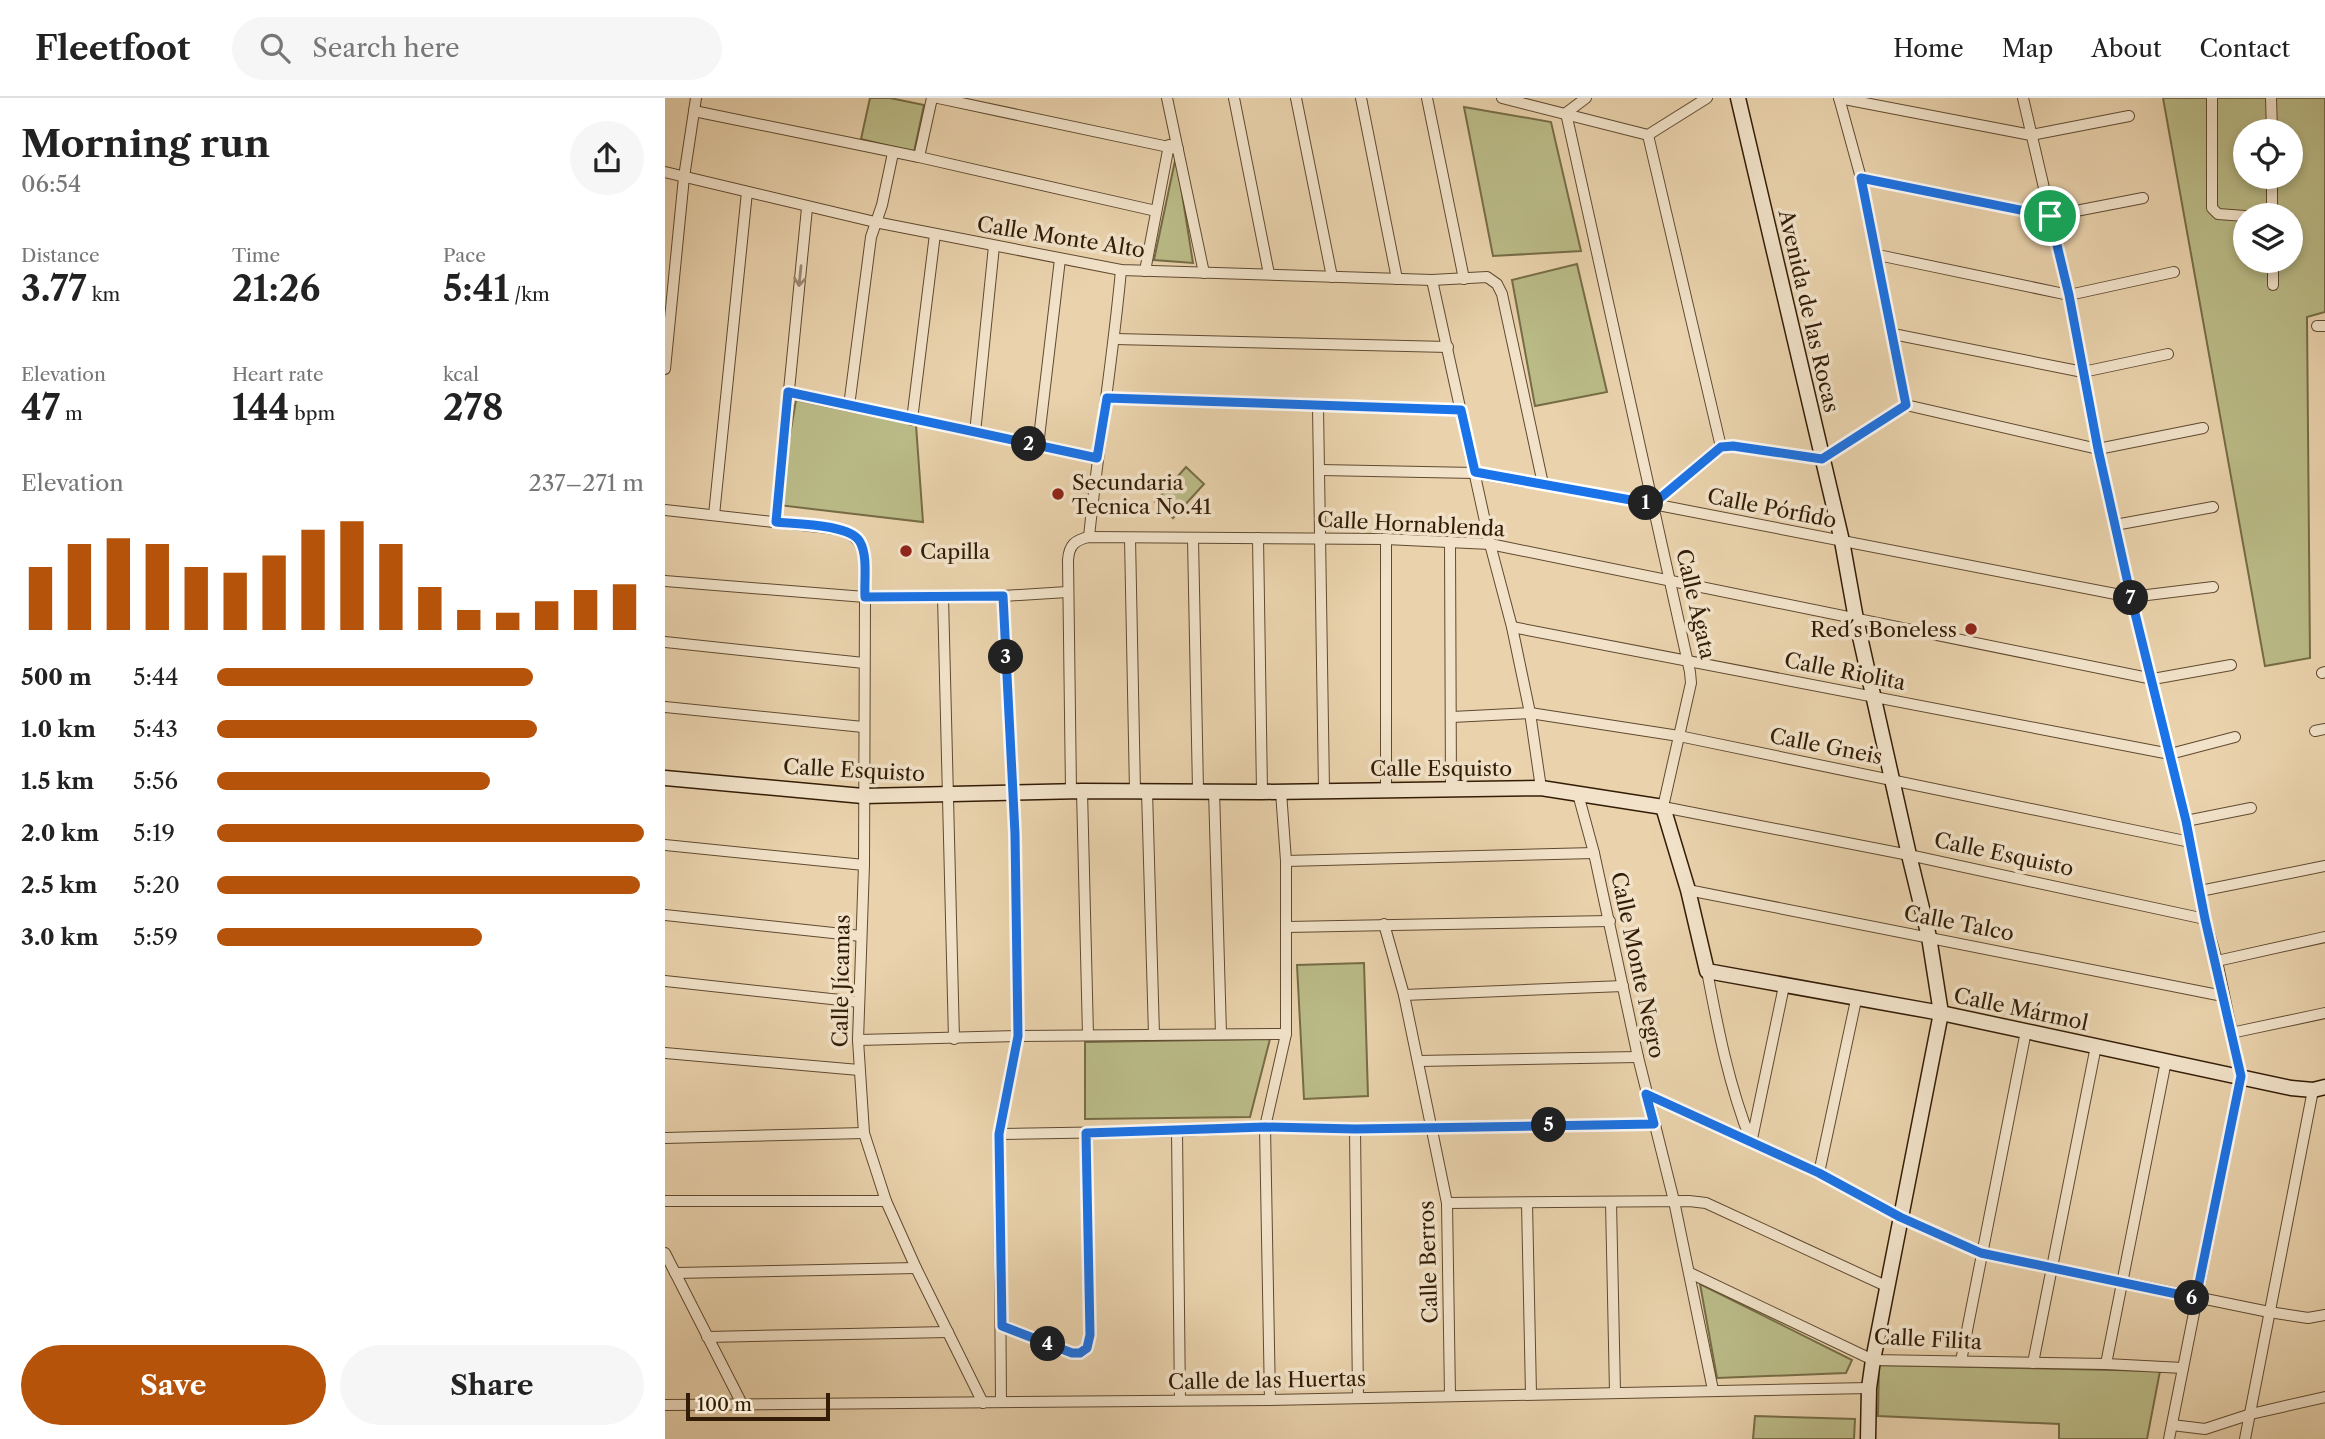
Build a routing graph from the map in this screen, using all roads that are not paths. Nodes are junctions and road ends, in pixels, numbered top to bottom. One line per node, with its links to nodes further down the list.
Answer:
1 (696, 98): 17 (street)
2 (932, 98): 25 (street)
3 (938, 98): 23 (street)
4 (1167, 98): 23 (street)
5 (1234, 98): 45 (street)
6 (1296, 98): 46 (street)
7 (1361, 98): 47 (street)
8 (1427, 98): 48 (street)
9 (1586, 98): 18 (street)
10 (1707, 98): 21 (street)
11 (1738, 98): 71 (street, Avenida de las Rocas)
12 (1839, 98): 22 (street); 28 (street)
13 (2023, 98): 22 (street)
14 (2212, 98): 33 (street)
15 (2271, 98): 20 (street)
16 (1508, 99): 18 (street)
17 (694, 111): 24 (street); 27 (street)
18 (1566, 113): 21 (street); 75 (street, Calle Ágata)
19 (2129, 116): 22 (street)
20 (2272, 119)
21 (1648, 135): 68 (street)
22 (2031, 135): 34 (street)
23 (1173, 148): 32 (street); 43 (street)
24 (893, 153): 25 (street); 35 (street)
25 (919, 157): 32 (street)
26 (665, 172): 27 (street, Calle Monte Alto)
27 (684, 177): 29 (street, Calle Monte Alto); 56 (street)
28 (1861, 178): 34 (street); 38 (street)
29 (747, 192): 31 (street, Calle Monte Alto); 78 (street)
30 (2143, 198): 34 (street)
31 (807, 208): 35 (street, Calle Monte Alto); 58 (street, one-way to 58)
32 (1156, 211): 41 (street)
33 (2233, 215)
34 (2050, 216): 51 (street)
35 (875, 222): 36 (street, Calle Monte Alto); 61 (street)
36 (935, 234): 37 (street, Calle Monte Alto); 64 (street)
37 (994, 247): 39 (street, Calle Monte Alto); 66 (street)
38 (1878, 255): 51 (street); 52 (street)
39 (1060, 259): 40 (street, Calle Monte Alto); 67 (street)
40 (1121, 270): 41 (street, Calle Monte Alto); 53 (street)
41 (1145, 271): 43 (street, Calle Monte Alto)
42 (2174, 272): 51 (street)
43 (1204, 273): 45 (street, Calle Monte Alto)
44 (2273, 273): 50 (street)
45 (1269, 274): 46 (street, Calle Monte Alto)
46 (1332, 277): 47 (street, Calle Monte Alto)
47 (1397, 279): 49 (street, Calle Monte Alto)
48 (1464, 279): 49 (street, Calle Monte Alto); 74 (street, Calle Monte Alto)
49 (1432, 280): 54 (street)
50 (2273, 285)
51 (2069, 295): 57 (street)
52 (1893, 334): 57 (street); 60 (street)
53 (1115, 339): 54 (street); 59 (street)
54 (1448, 347): 63 (street)
55 (2168, 354): 57 (street)
56 (665, 369)
57 (2083, 372): 69 (street)
58 (788, 392): 61 (street); 79 (street)
59 (1107, 398): 62 (street); 70 (street)
60 (1906, 405): 69 (street); 71 (street)
61 (849, 406): 64 (street)
62 (1318, 407): 63 (street); 72 (street)
63 (1461, 410): 73 (street)
64 (912, 420): 66 (street)
65 (2203, 428): 69 (street)
66 (975, 433): 67 (street)
67 (1038, 446): 70 (street)
68 (1721, 447): 71 (street); 75 (street)
69 (2098, 449): 80 (street)
70 (1097, 458): 81 (street)
71 (1822, 459): 87 (street, Avenida de las Rocas)
72 (1320, 470): 73 (street, Calle Pórfido); 84 (street)
73 (1475, 472): 74 (street, Calle Pórfido); 89 (street)
74 (1543, 484): 75 (street, Calle Pórfido)
75 (1653, 504): 87 (street, Calle Pórfido); 91 (street, Calle Ágata)
76 (2213, 507): 80 (street)
77 (665, 510): 78 (street)
78 (714, 516): 79 (street)
79 (776, 522): 95 (street, Calle Jícamas)
80 (2115, 525): 97 (street)
81 (1089, 537): 82 (street, Calle Hornablenda); 93 (street)
82 (1130, 538): 85 (street, Calle Hornablenda); 122 (street)
83 (1258, 538): 84 (street, Calle Hornablenda); 85 (street, Calle Hornablenda); 123 (street)
84 (1322, 538): 86 (street, Calle Hornablenda); 120 (street)
85 (1193, 539): 118 (street)
86 (1386, 539): 88 (street, Calle Hornablenda); 116 (street)
87 (1842, 541): 97 (street, Calle Pórfido); 98 (street, Avenida de las Rocas)
88 (1450, 542): 89 (street, Calle Hornablenda); 108 (street)
89 (1490, 544): 91 (street, Calle Hornablenda); 99 (street)
90 (665, 581): 95 (street)
91 (1668, 581): 98 (street, Calle Hornablenda); 101 (street, Calle Ágata)
92 (2213, 587): 97 (street, Calle Pórfido)
93 (1067, 592): 94 (street); 121 (street)
94 (1003, 596): 96 (street); 125 (street)
95 (865, 597): 96 (street); 102 (street, Calle Jícamas)
96 (943, 597): 126 (street)
97 (2131, 597): 104 (street)
98 (1857, 619): 104 (street, Calle Hornablenda); 105 (street, Avenida de las Rocas)
99 (1512, 627): 101 (street, Calle Riolita); 107 (street)
100 (665, 642): 102 (street)
101 (1688, 660): 105 (street, Calle Riolita); 110 (street, Calle Ágata)
102 (864, 663): 109 (street, Calle Jícamas)
103 (2231, 665): 104 (street)
104 (2153, 679): 112 (street)
105 (1874, 697): 112 (street, Calle Riolita); 114 (street, Avenida de las Rocas)
106 (665, 707): 109 (street)
107 (1530, 713): 108 (street, Calle Gneis); 110 (street, Calle Gneis); 115 (street)
108 (1452, 717): 117 (street)
109 (863, 727): 128 (street, Calle Jícamas)
110 (1679, 736): 114 (street, Calle Gneis); 129 (street, Calle Ágata)
111 (2235, 737): 112 (street)
112 (2170, 754): 131 (street)
113 (665, 778): 128 (street, Calle Esquisto)
114 (1892, 779): 132 (street, Calle Gneis); 135 (street, Avenida de las Rocas)
115 (1541, 788): 117 (street, Calle Esquisto); 127 (street, Calle Esquisto)
116 (1386, 789): 117 (street, Calle Esquisto); 120 (street, Calle Esquisto)
117 (1451, 789)
118 (1198, 790): 119 (street, Calle Esquisto); 122 (street, Calle Esquisto)
119 (1214, 790): 123 (street, Calle Esquisto); 162 (street)
120 (1324, 790): 124 (street, Calle Esquisto)
121 (1077, 791): 122 (street, Calle Esquisto); 125 (street, Calle Esquisto); 164 (street)
122 (1141, 791): 165 (street)
123 (1262, 792): 124 (street, Calle Esquisto)
124 (1281, 792): 136 (street)
125 (1012, 793): 126 (street, Calle Esquisto); 166 (street)
126 (947, 794): 128 (street, Calle Esquisto); 167 (street)
127 (1578, 794): 129 (street, Calle Esquisto); 134 (street, Calle Monte Negro)
128 (863, 796): 137 (street, Calle Jícamas)
129 (1663, 807): 135 (street, Calle Esquisto); 139 (street, Calle Ágata)
130 (2251, 808): 131 (street)
131 (2186, 821): 132 (street)
132 (2190, 842): 140 (street)
133 (665, 845): 137 (street)
134 (1594, 853): 136 (street); 143 (street, Calle Monte Negro)
135 (1909, 855): 142 (street, Calle Esquisto); 147 (street, Avenida de las Rocas)
136 (1286, 861): 145 (street)
137 (864, 866): 146 (street, Calle Jícamas)
138 (2325, 866): 140 (street)
139 (1688, 890): 147 (street, Calle Talco); 150 (street, Calle Ágata)
140 (2200, 891): 142 (street)
141 (665, 915): 146 (street)
142 (2205, 919): 149 (street)
143 (1610, 921): 144 (street); 153 (street, Calle Monte Negro)
144 (1384, 924): 145 (street); 154 (street, Calle Berros)
145 (1287, 927): 163 (street)
146 (861, 936): 157 (street, Calle Jícamas)
147 (1929, 937): 155 (street, Calle Talco); 158 (street, Avenida de las Rocas)
148 (2325, 937): 149 (street)
149 (2217, 961): 155 (street)
150 (1707, 971): 152 (street, Calle Mármol); 187 (street, Calle Ágata)
151 (665, 981): 157 (street)
152 (1784, 985): 156 (street, Calle Mármol); 187 (street)
153 (1623, 986): 154 (street); 171 (street, Calle Monte Negro)
154 (1404, 995): 172 (street, Calle Berros)
155 (2223, 996): 161 (street)
156 (1856, 1000): 158 (street, Calle Mármol); 188 (street)
157 (859, 1002): 168 (street, Calle Jícamas)
158 (1941, 1013): 160 (street, Calle Mármol); 195 (street, Avenida de las Rocas)
159 (2325, 1013): 161 (street)
160 (2026, 1031): 169 (street, Calle Mármol); 197 (street)
161 (2231, 1033): 175 (street)
162 (1221, 1034): 163 (street); 165 (street)
163 (1286, 1034): 180 (street)
164 (1088, 1035): 165 (street); 166 (street)
165 (1154, 1035)
166 (1018, 1036): 167 (street); 185 (street)
167 (954, 1039): 168 (street)
168 (858, 1040): 174 (street, Calle Jícamas)
169 (2096, 1046): 173 (street, Calle Mármol); 199 (street)
170 (665, 1053): 174 (street)
171 (1638, 1057): 172 (street); 177 (street, Calle Monte Negro)
172 (1418, 1061): 179 (street, Calle Berros)
173 (2166, 1061): 175 (street, Calle Mármol); 202 (street)
174 (859, 1070): 183 (street, Calle Jícamas)
175 (2241, 1076): 176 (street, Calle Mármol); 204 (street)
176 (2319, 1089): 205 (street)
177 (1646, 1094): 178 (street, Calle Monte Negro); 187 (street)
178 (1654, 1124): 179 (street); 191 (street, Calle Monte Negro)
179 (1430, 1126): 181 (street); 193 (street, Calle Berros)
180 (1265, 1127): 181 (street); 182 (street); 223 (street)
181 (1355, 1129): 221 (street)
182 (1177, 1131): 184 (street); 222 (street)
183 (864, 1133): 186 (street); 190 (street, Calle Jícamas)
184 (1086, 1133): 185 (street); 207 (street)
185 (999, 1134): 207 (street)
186 (665, 1138)
187 (1751, 1141): 188 (street)
188 (1819, 1173): 195 (street)
189 (665, 1201): 190 (street)
190 (886, 1201): 198 (street, Calle Jícamas)
191 (1674, 1201): 192 (street); 201 (street, Calle Monte Negro); 203 (street)
192 (1611, 1202): 194 (street); 217 (street)
193 (1447, 1203): 194 (street); 219 (street, Calle Berros)
194 (1527, 1203): 218 (street)
195 (1900, 1217): 197 (street); 203 (street, Avenida de las Rocas)
196 (665, 1253): 200 (street)
197 (1981, 1253): 199 (street); 211 (street)
198 (916, 1268): 200 (street); 208 (street, Calle Jícamas)
199 (2052, 1269): 202 (street); 212 (street)
200 (675, 1273): 209 (street)
201 (1689, 1273): 210 (street, Calle Filita); 216 (street, Calle Monte Negro)
202 (2124, 1283): 204 (street); 213 (street)
203 (1886, 1286): 210 (street, Avenida de las Rocas)
204 (2196, 1298): 205 (street); 214 (street)
205 (2269, 1312): 206 (street); 228 (street)
206 (2325, 1315)
207 (1002, 1326): 224 (street)
208 (948, 1332): 209 (street); 225 (street, Calle Jícamas)
209 (707, 1337): 226 (street)
210 (1873, 1360): 211 (street, Calle Filita); 215 (street, Avenida de las Rocas)
211 (1961, 1361): 212 (street, Calle Filita)
212 (2033, 1363): 213 (street, Calle Filita)
213 (2106, 1364): 214 (street, Calle Filita)
214 (2183, 1368): 229 (street)
215 (1869, 1388): 216 (street, Calle de las Huertas); 230 (street, Avenida de las Rocas)
216 (1713, 1390): 217 (street, Calle de las Huertas)
217 (1615, 1392): 218 (street, Calle de las Huertas)
218 (1531, 1394): 219 (street, Calle de las Huertas)
219 (1450, 1396): 221 (street, Calle de las Huertas)
220 (2325, 1397): 228 (street)
221 (1358, 1398): 223 (street, Calle de las Huertas)
222 (1180, 1400): 223 (street, Calle de las Huertas); 224 (street, Calle de las Huertas)
223 (1270, 1400)
224 (1001, 1402): 225 (street, Calle de las Huertas)
225 (983, 1403): 226 (street, Calle de las Huertas)
226 (742, 1404): 227 (street, Calle de las Huertas)
227 (665, 1405)
228 (2251, 1414): 229 (street); 232 (street)
229 (2172, 1425): 231 (street)
230 (1868, 1439)
231 (2169, 1439)
232 (2245, 1439)

